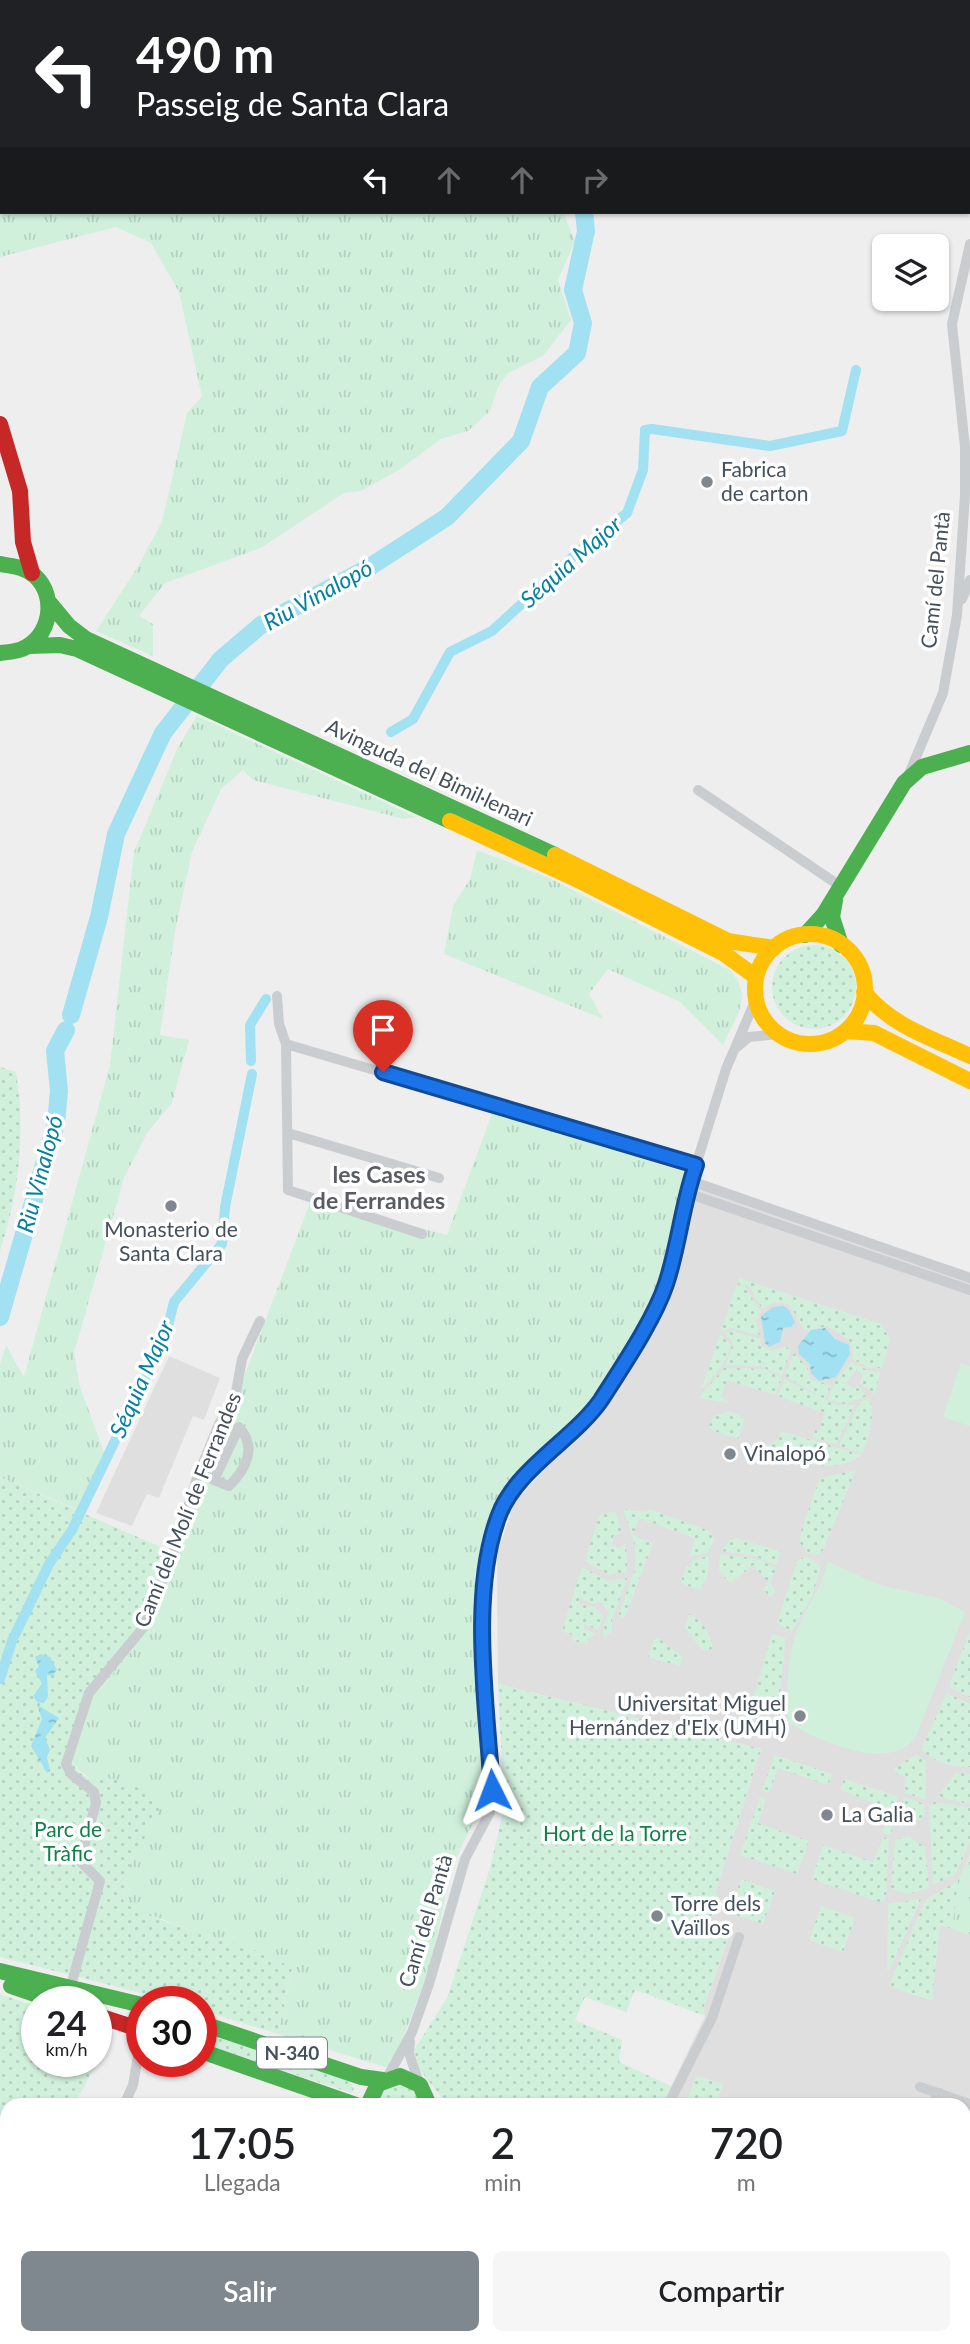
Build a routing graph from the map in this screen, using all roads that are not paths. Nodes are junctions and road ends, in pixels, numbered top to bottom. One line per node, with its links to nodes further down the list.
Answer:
1 (970, 244): 8 (street, Camí del Pantà)
2 (0, 424): 3 (main road, Avinguda del Bimil·lenari)
3 (23, 542): 4 (main road); 5 (main road, Avinguda del Bimil·lenari)
4 (5, 564): 5 (main road)
5 (32, 573): 7 (main road, Avinguda del Bimil·lenari)
6 (970, 580): 8 (street)
7 (49, 601): 9 (main road); 11 (main road, Avinguda del Bimil·lenari)
8 (958, 608): 13 (street, Camí del Pantà)
9 (30, 646): 10 (main road); 11 (main road, Avinguda del Bimil·lenari)
10 (0, 653)
11 (302, 744): 18 (main road, Avinguda del Bimil·lenari); 19 (main road, Avinguda del Bimil·lenari)
12 (970, 753): 13 (main road)
13 (904, 783): 15 (main road, Camí del Pantà)
14 (698, 790): 15 (street)
15 (838, 890): 16 (main road, Camí del Pantà); 17 (main road)
16 (805, 935): 17 (main road); 18 (main road)
17 (841, 945): 20 (main road)
18 (774, 948): 19 (main road)
19 (756, 977): 22 (main road)
20 (864, 992): 23 (main road); 27 (main road)
21 (277, 996): 25 (street)
22 (756, 999): 24 (main road); 26 (street, Camí del Pantà)
23 (845, 1031): 24 (main road); 28 (main road)
24 (778, 1034): 26 (street)
25 (286, 1044): 29 (street); 30 (street)
26 (731, 1053): 30 (street, Camí del Pantà)
27 (970, 1056)
28 (970, 1081)
29 (288, 1133): 31 (street); 34 (street)
30 (696, 1165): 32 (street, Camí del Pantà)
31 (439, 1178)
32 (691, 1181): 33 (street, Camí del Pantà); 35 (street)
33 (687, 1193): 36 (street); 47 (street, Camí del Pantà)
34 (422, 1234)
35 (970, 1278)
36 (970, 1290)
37 (260, 1321): 38 (street, Camí del Molí de Ferrandes)
38 (199, 1473): 39 (street); 44 (street, Camí del Molí de Ferrandes)
39 (214, 1480): 39 (street)
40 (739, 1937): 58 (street)
41 (0, 1971): 43 (main road)
42 (0, 1982): 45 (main road)
43 (58, 1986)
44 (71, 1986)
45 (21, 1989)
46 (217, 2028): 50 (main road, N-340)
47 (412, 2032): 50 (street, Camí del Pantà); 57 (street, Camí del Pantà)
48 (217, 2057): 54 (main road, N-340)
49 (133, 2077): 53 (street)
50 (385, 2079): 55 (main road); 56 (main road, N-340)
51 (920, 2087): 52 (street)
52 (940, 2093): 59 (street); 60 (street)
53 (126, 2098)
54 (336, 2098)
55 (370, 2098)
56 (431, 2098)
57 (432, 2098)
58 (672, 2098)
59 (936, 2098)
60 (954, 2098)

